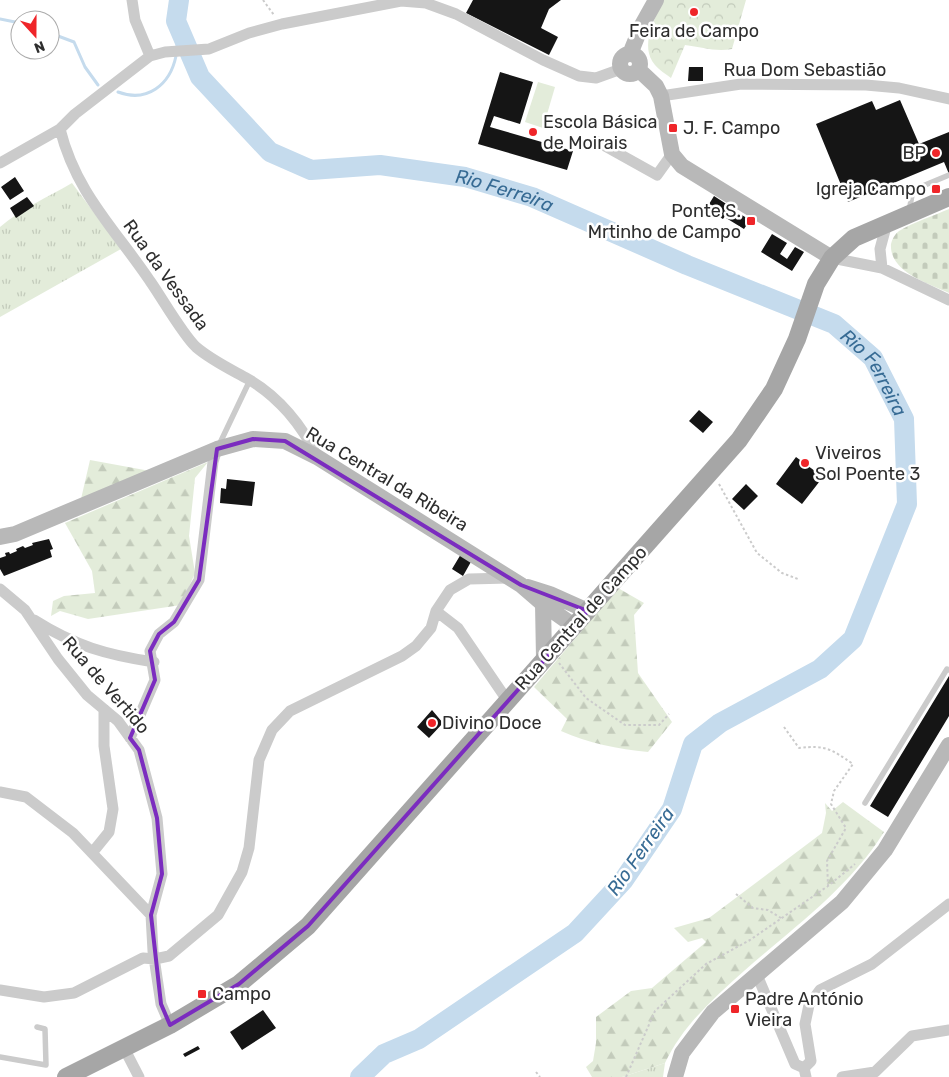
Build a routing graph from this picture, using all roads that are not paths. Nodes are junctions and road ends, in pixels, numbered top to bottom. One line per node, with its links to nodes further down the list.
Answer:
1 (132, 0): 4 (street)
2 (656, 0): 3 (street)
3 (630, 54): 5 (street); 6 (street)
4 (150, 56): 5 (street); 9 (street)
5 (621, 69): 6 (street)
6 (639, 70): 7 (street)
7 (661, 96): 8 (street, Rua Dom Sebastião); 11 (street)
8 (949, 99)
9 (60, 129): 12 (street); 20 (street, Rua da Vessada)
10 (596, 141): 11 (street)
11 (672, 154): 17 (street)
12 (0, 163)
13 (949, 175): 15 (lane)
14 (949, 196): 15 (main road, Rua Central de Campo)
15 (908, 214): 16 (main road, Rua Central de Campo)
16 (887, 223): 17 (main road, Rua Central de Campo); 18 (street)
17 (832, 258): 18 (street); 28 (main road, Rua Central de Campo)
18 (882, 268): 19 (street)
19 (949, 300)
20 (250, 380): 21 (lane); 22 (street, Rua da Vessada)
21 (217, 449): 22 (street, Rua Central da Ribeira); 23 (street, Rua Central da Ribeira); 32 (street)
22 (317, 457): 24 (street, Rua Central da Ribeira)
23 (0, 537)
24 (516, 581): 26 (street, Rua Central da Ribeira); 27 (street); 28 (street, Rua Central da Ribeira)
25 (0, 589): 29 (street, Rua de Vertido)
26 (543, 604): 30 (street, Rua Central da Ribeira); 31 (street)
27 (436, 611): 34 (street); 43 (street)
28 (588, 612): 30 (main road, Rua Central de Campo)
29 (30, 617): 32 (street); 35 (street, Rua de Vertido)
30 (574, 626): 31 (main road, Rua Central de Campo)
31 (547, 655): 34 (main road, Rua Central de Campo)
32 (154, 662): 36 (street)
33 (949, 670): 39 (lane)
34 (507, 700): 46 (main road, Rua Central de Campo)
35 (104, 709): 36 (street, Rua de Vertido); 40 (street)
36 (130, 738): 42 (street, Rua de Vertido)
37 (949, 745): 44 (street)
38 (0, 792): 40 (street)
39 (865, 803)
40 (92, 853): 42 (street)
41 (949, 904): 51 (street)
42 (151, 914): 43 (street, Rua de Vertido)
43 (155, 959): 45 (street); 46 (street, Rua de Vertido)
44 (757, 975): 51 (street); 54 (street)
45 (0, 990)
46 (170, 1024): 49 (main road, Rua Central de Campo)
47 (37, 1027): 50 (lane)
48 (949, 1030): 55 (street)
49 (124, 1048): 52 (main road, Rua Central de Campo); 53 (street)
50 (0, 1057)
51 (805, 1073)
52 (66, 1077)
53 (139, 1077)
54 (676, 1077)
55 (842, 1077)

